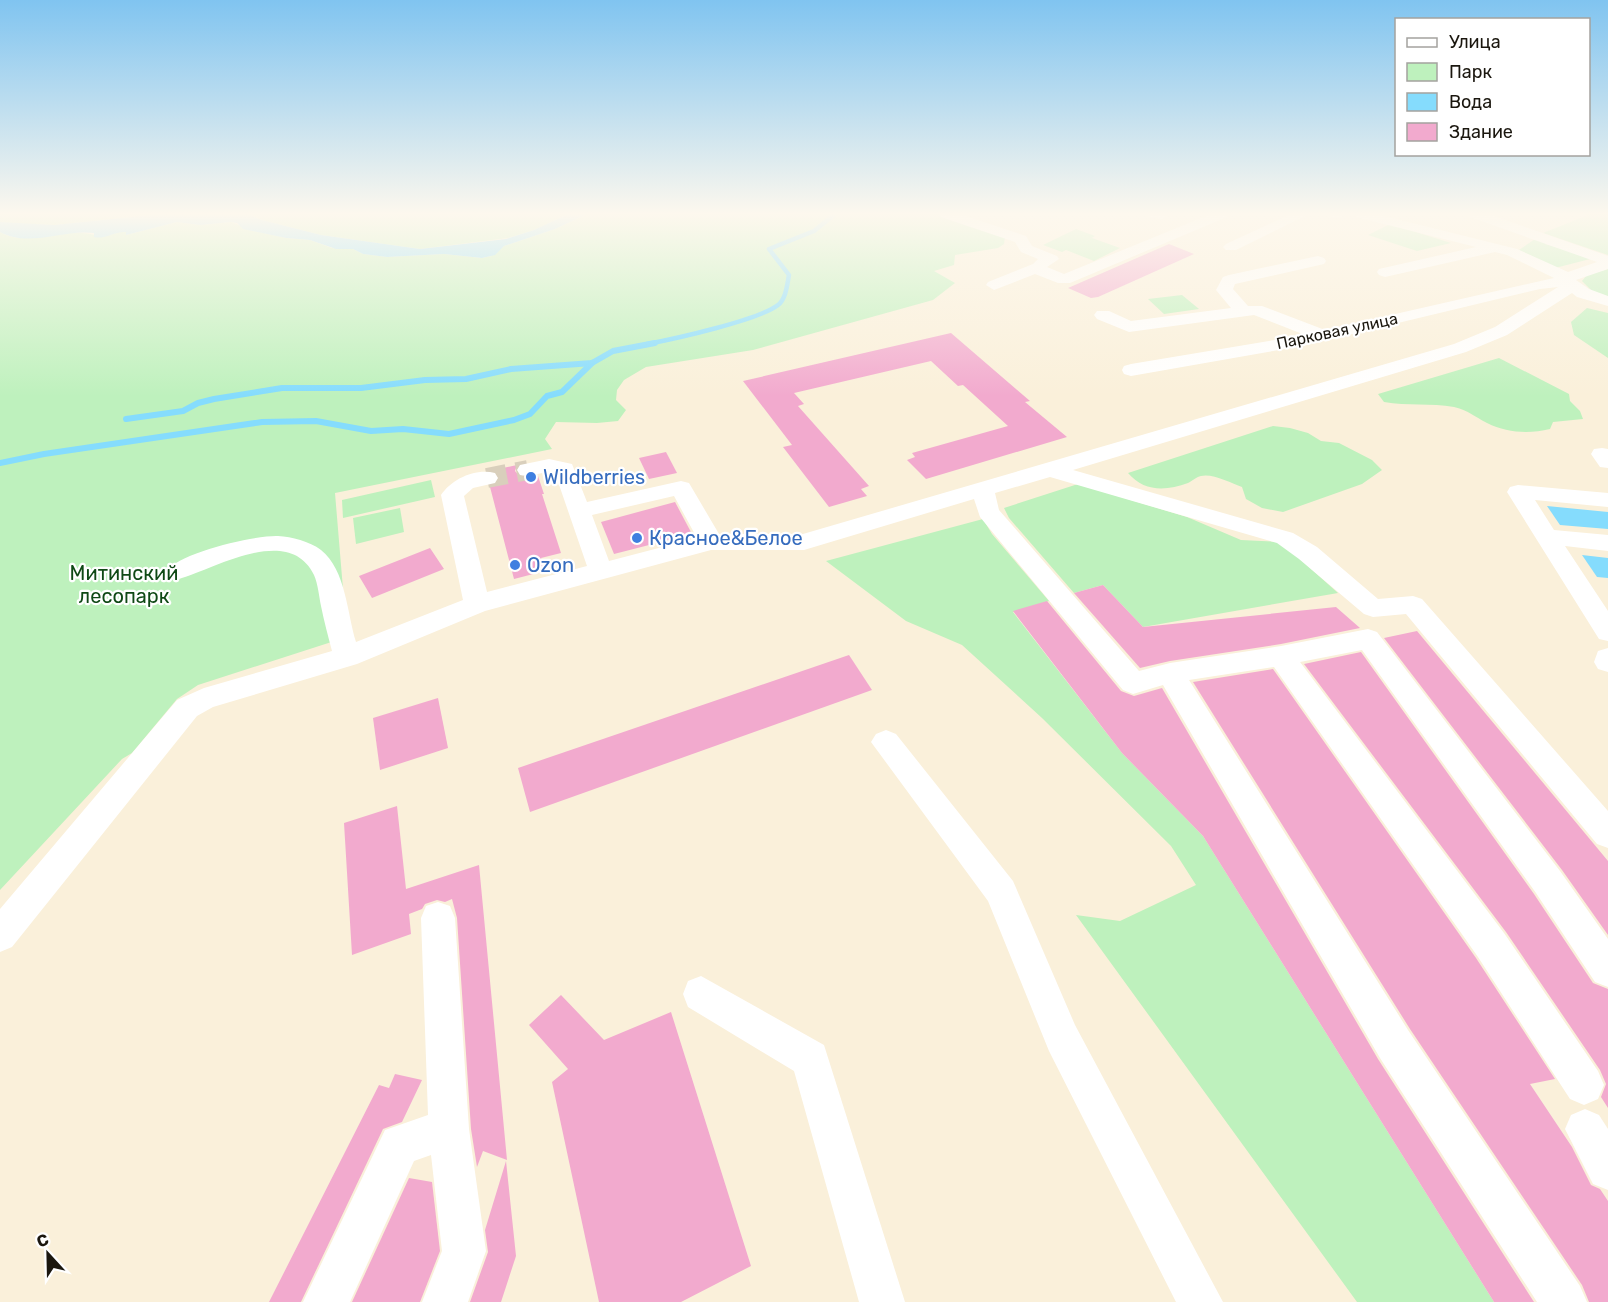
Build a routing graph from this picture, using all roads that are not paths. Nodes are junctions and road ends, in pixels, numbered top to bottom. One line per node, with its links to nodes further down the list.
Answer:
1 (1019, 275): 8 (street)
2 (1051, 275): 3 (street)
3 (1077, 275)
4 (1254, 275): 10 (street)
5 (1555, 275): 7 (street)
6 (1583, 275): 7 (street, Парковая улица)
7 (1569, 282): 9 (street); 12 (street, Парковая улица); 15 (street)
8 (994, 285)
9 (1608, 302)
10 (1243, 311): 11 (street); 12 (street)
11 (1102, 315)
12 (1324, 336): 13 (street, Парковая улица)
13 (1131, 370)
14 (528, 470): 19 (street)
15 (1051, 470): 17 (street); 28 (street)
16 (488, 478): 27 (street)
17 (983, 491): 21 (street); 33 (street)
18 (1608, 500): 20 (street)
19 (579, 511): 21 (street); 24 (street)
20 (1547, 537): 22 (street); 25 (street)
21 (711, 542): 24 (street)
22 (1608, 543)
23 (179, 571): 32 (street)
24 (601, 572): 27 (street)
25 (1580, 589): 26 (street); 29 (street)
26 (1608, 592)
27 (477, 604): 32 (street)
28 (1373, 608): 30 (street); 35 (street)
29 (1608, 632)
30 (1368, 639): 31 (street); 38 (street)
31 (1281, 656): 33 (street); 40 (street)
32 (347, 657): 37 (street)
33 (1170, 673): 48 (street)
34 (886, 742): 47 (street)
35 (1608, 834)
36 (438, 918): 41 (street)
37 (0, 935)
38 (1608, 969)
39 (702, 994): 46 (street)
40 (1584, 1085)
41 (449, 1129): 44 (street); 45 (street)
42 (1585, 1129): 43 (street)
43 (1608, 1169)
44 (326, 1302)
45 (445, 1302)
46 (882, 1302)
47 (1200, 1302)
48 (1564, 1302)

